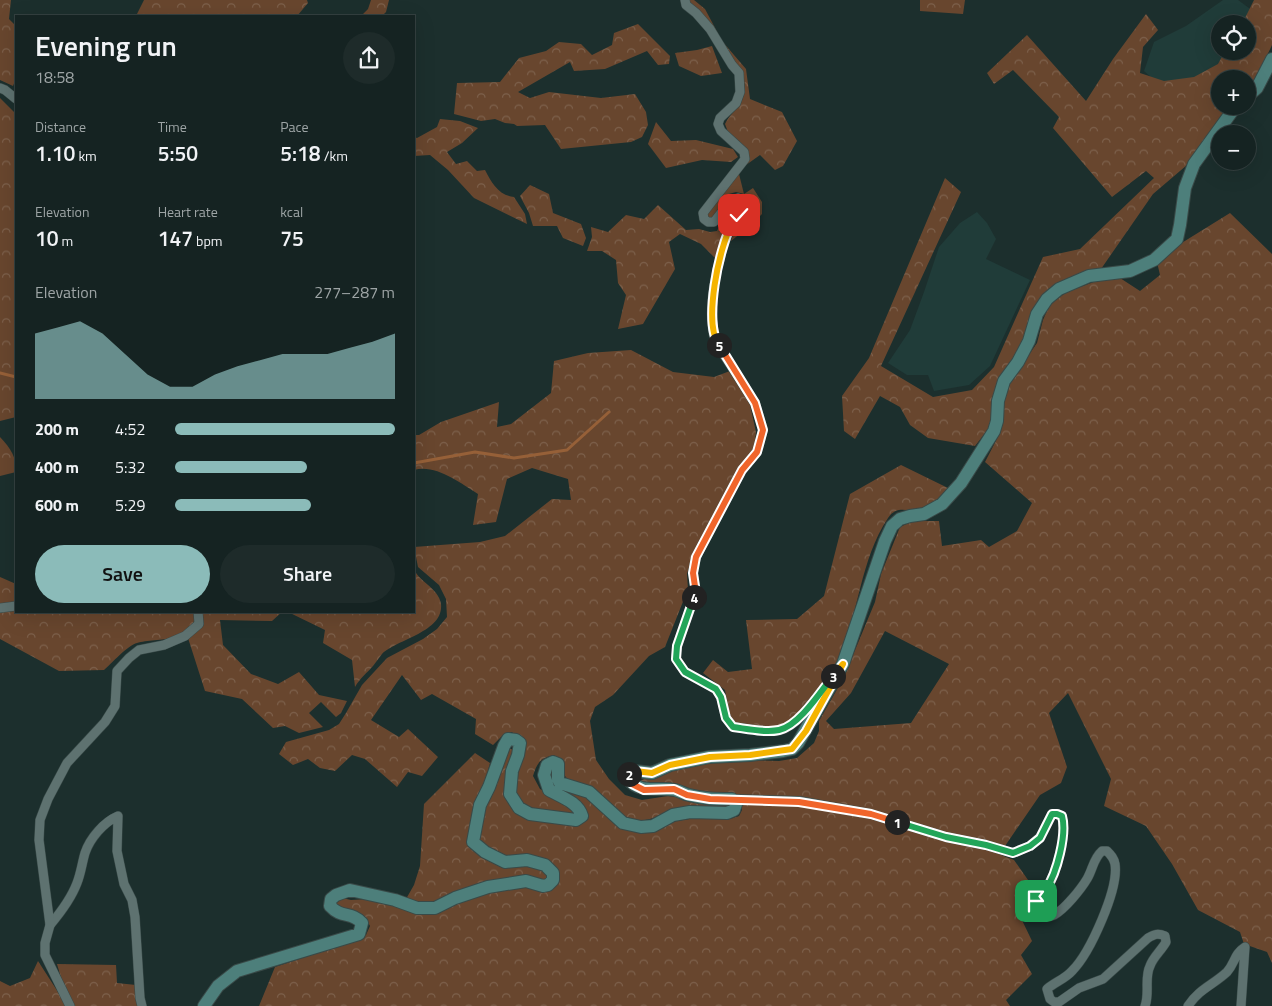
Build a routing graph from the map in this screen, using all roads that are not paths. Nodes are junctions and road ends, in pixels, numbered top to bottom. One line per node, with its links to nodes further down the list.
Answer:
1 (685, 0): 10 (street)
2 (1272, 59): 4 (main road)
3 (0, 88): 5 (street)
4 (1256, 90)
5 (15, 98)
6 (1229, 115): 10 (main road)
7 (15, 606): 8 (street)
8 (0, 608)
9 (198, 613): 12 (street)
10 (843, 664): 11 (main road)
11 (732, 799): 15 (main road); 16 (street)
12 (50, 925): 13 (street); 14 (street)
13 (70, 1006)
14 (142, 1006)
15 (204, 1006)
16 (1145, 1006)
17 (1188, 1006): 18 (street)
18 (1242, 1006)

